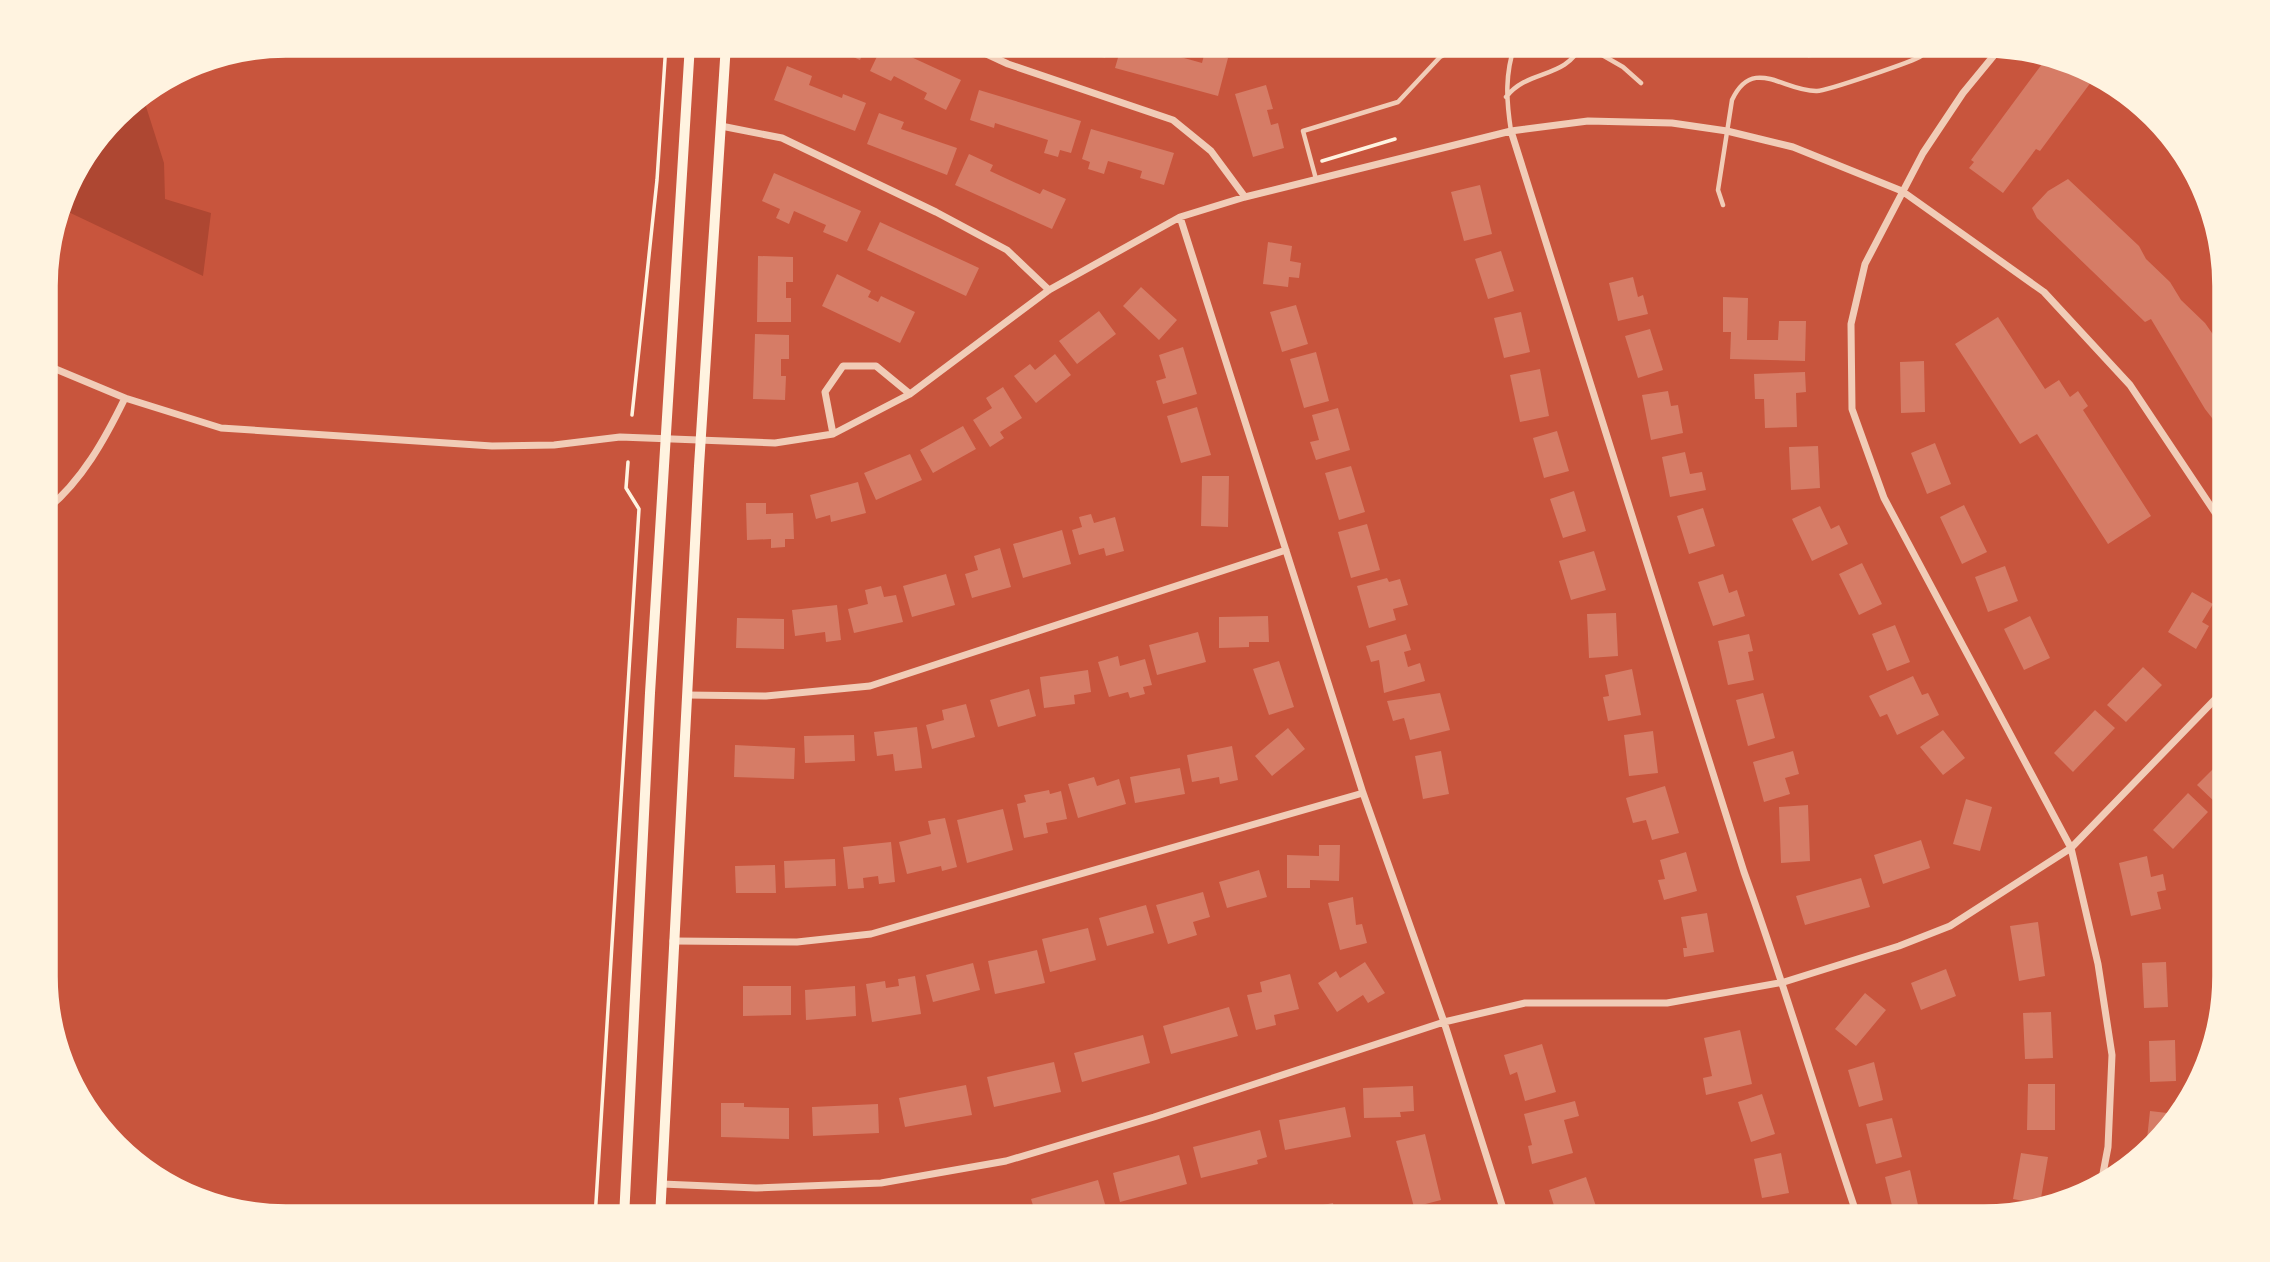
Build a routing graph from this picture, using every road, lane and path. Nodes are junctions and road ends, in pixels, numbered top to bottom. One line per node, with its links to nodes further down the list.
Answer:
1 (665, 56): 27 (path)
2 (689, 56): 29 (main road)
3 (725, 56): 13 (main road)
4 (991, 56): 20 (street)
5 (1442, 56): 17 (lane)
6 (1511, 56): 12 (lane)
7 (1576, 56): 12 (lane)
8 (1604, 56): 11 (lane)
9 (1921, 56): 15 (lane)
10 (1993, 57): 19 (street)
11 (1641, 83)
12 (1506, 97): 14 (lane)
13 (721, 126): 23 (street); 30 (main road)
14 (1511, 131): 15 (street); 18 (street); 40 (street)
15 (1727, 131): 19 (street); 21 (lane)
16 (1395, 139): 17 (path)
17 (1312, 164): 18 (lane)
18 (1316, 179): 20 (street)
19 (1902, 191): 33 (street); 38 (street)
20 (1245, 197): 22 (street)
21 (1723, 205)
22 (1180, 217): 23 (street); 34 (street)
23 (1049, 290): 25 (street)
24 (56, 369): 26 (street)
25 (910, 394): 28 (street); 28 (street)
26 (125, 398): 29 (street); 32 (street)
27 (632, 415)
28 (833, 434): 30 (street)
29 (666, 437): 30 (street); 45 (main road)
30 (701, 441): 35 (main road)
31 (628, 462): 44 (path)
32 (56, 502)
33 (2214, 511)
34 (1286, 550): 35 (street); 37 (street)
35 (687, 695): 39 (main road)
36 (2214, 700): 38 (street)
37 (1363, 793): 39 (street); 41 (street)
38 (2071, 848): 40 (street); 42 (street)
39 (673, 941): 43 (main road)
40 (1784, 982): 41 (street); 48 (street)
41 (1444, 1022): 43 (street); 47 (street)
42 (2103, 1172)
43 (662, 1184): 46 (main road)
44 (596, 1206)
45 (625, 1206)
46 (661, 1206)
47 (1502, 1206)
48 (1854, 1206)

